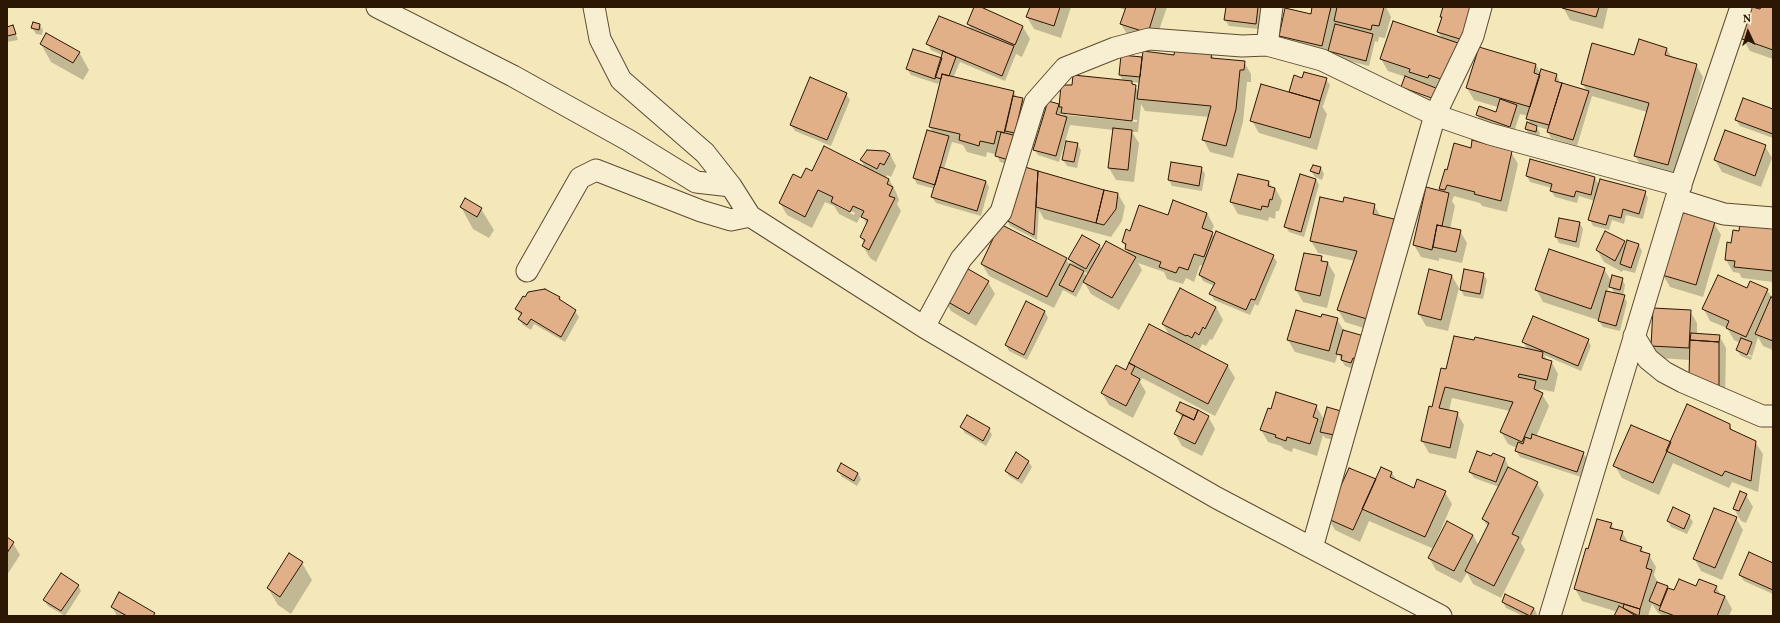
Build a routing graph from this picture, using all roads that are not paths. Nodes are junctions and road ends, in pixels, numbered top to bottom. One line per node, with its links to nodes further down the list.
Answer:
1 (377, 7): 8 (street)
2 (594, 7): 8 (street)
3 (1272, 7): 6 (street)
4 (1481, 7): 7 (street)
5 (1741, 7): 9 (street)
6 (1267, 45): 7 (street); 13 (street)
7 (1435, 114): 9 (street); 16 (street)
8 (731, 186): 10 (street)
9 (1678, 192): 11 (street); 14 (street)
10 (750, 216): 12 (street); 13 (street)
11 (1773, 218)
12 (527, 271)
13 (924, 327): 16 (street)
14 (1634, 336): 15 (street); 18 (street)
15 (1773, 416)
16 (1312, 548): 17 (street)
17 (1441, 616)
18 (1550, 616)

